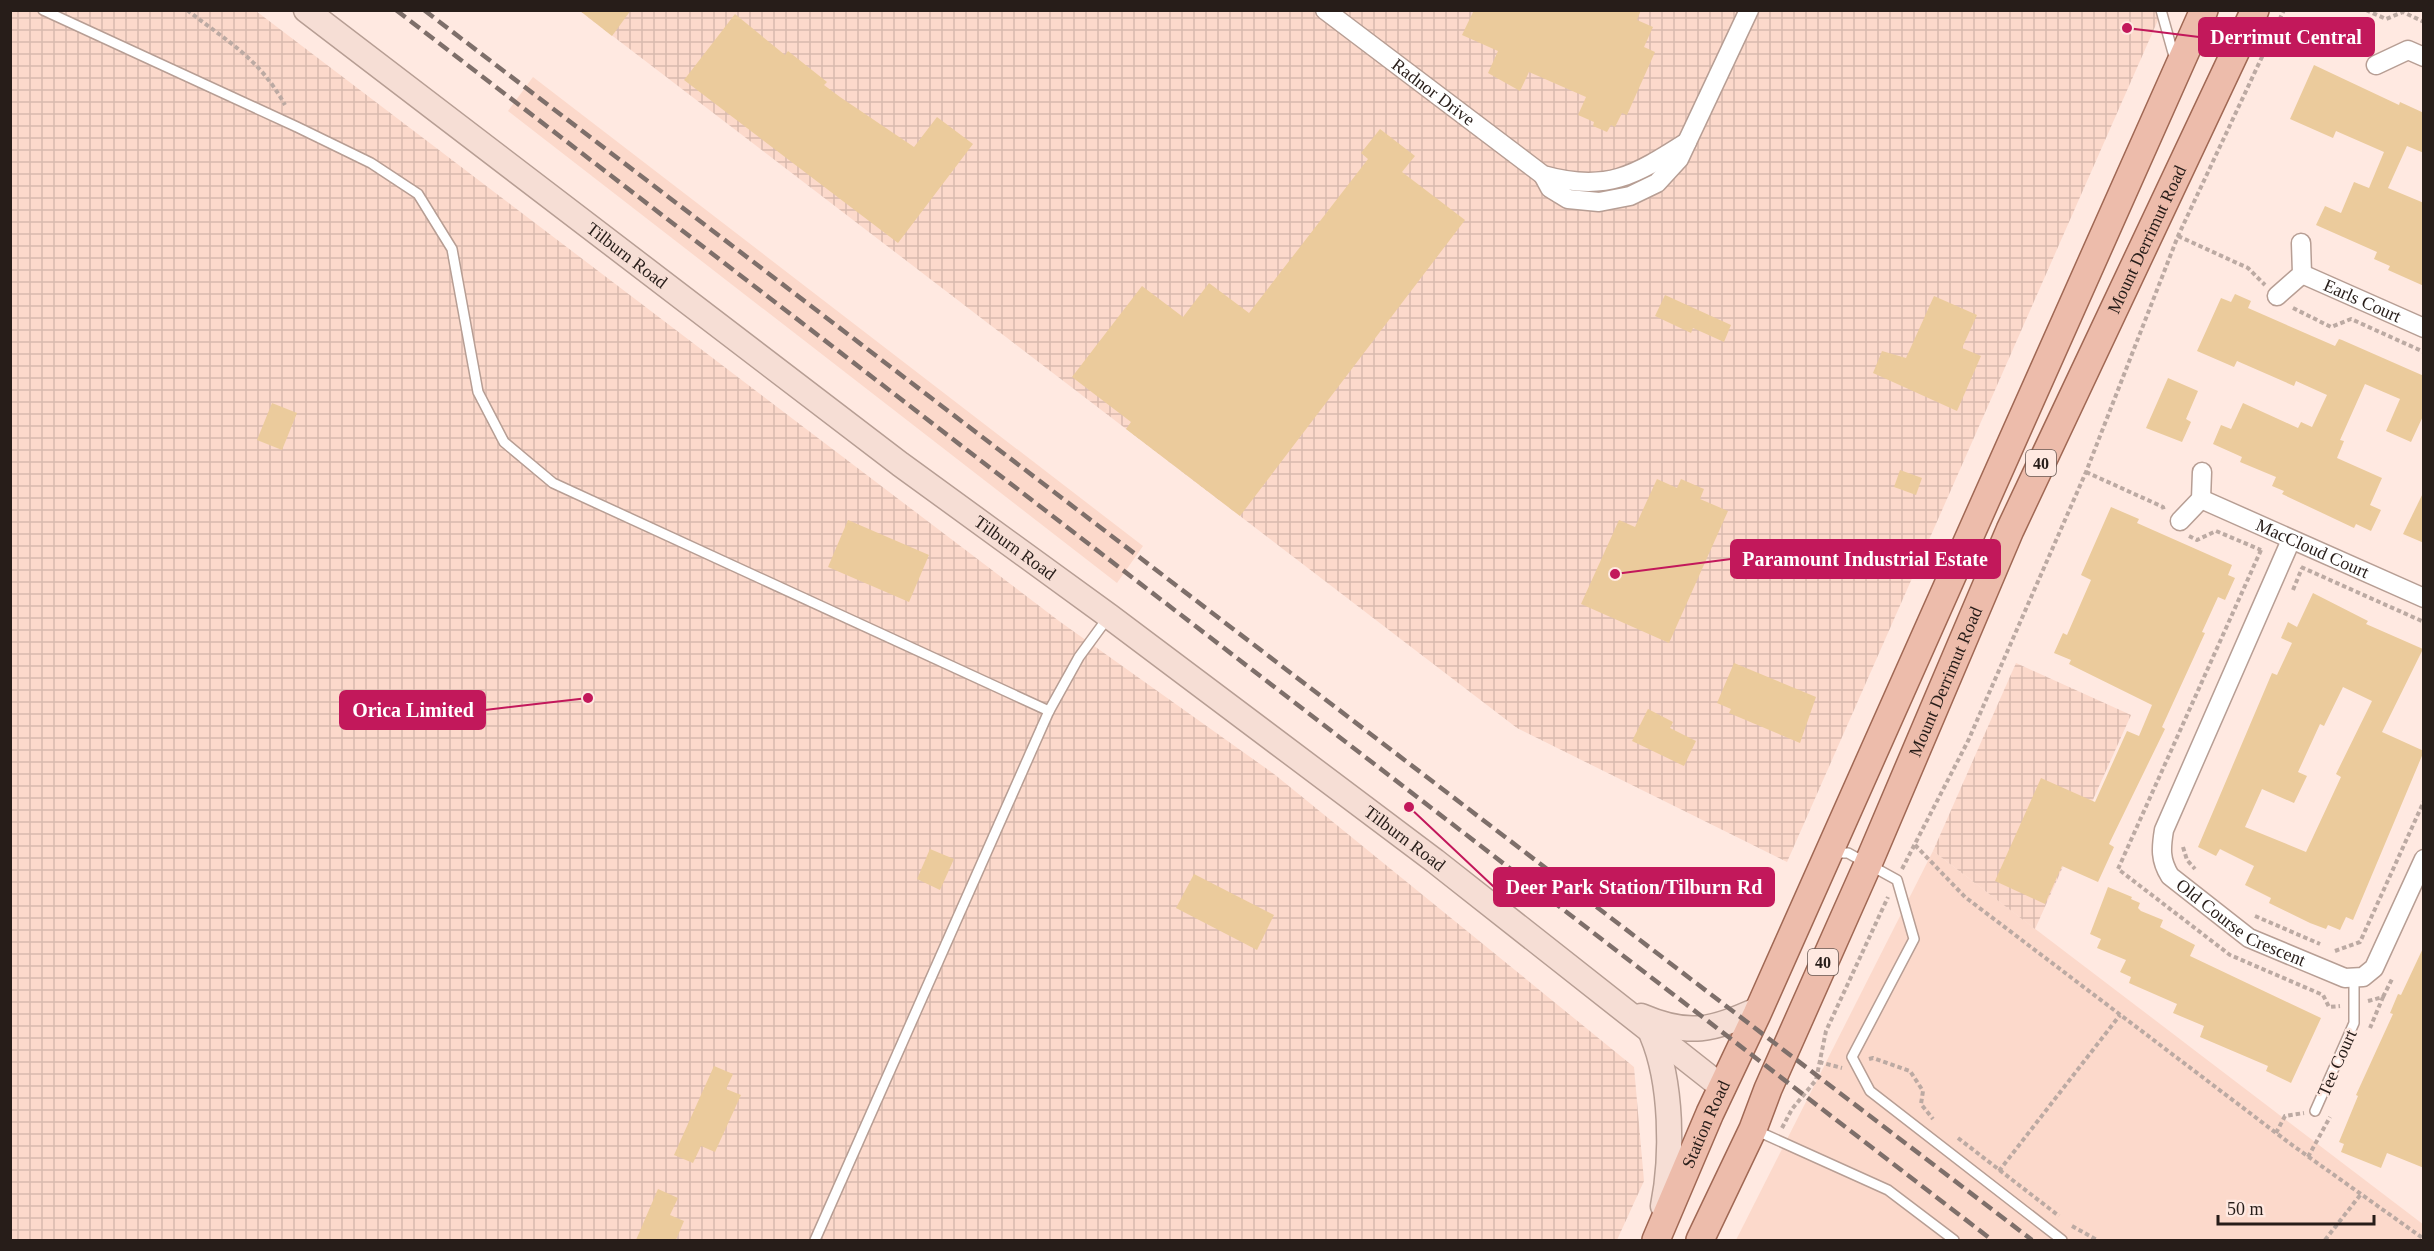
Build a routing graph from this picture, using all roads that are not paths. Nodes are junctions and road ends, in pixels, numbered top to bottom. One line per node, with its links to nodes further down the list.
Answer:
1 (43, 10): 22 (lane)
2 (306, 10): 20 (street, Tilburn Road)
3 (1325, 10): 4 (street, Radnor Drive)
4 (1749, 10)
5 (2161, 10): 10 (lane)
6 (2204, 10): 10 (main road, Mount Derrimut Road / 40)
7 (2255, 10): 23 (main road, Mount Derrimut Road / 40)
8 (2424, 57): 9 (street)
9 (2376, 65)
10 (2178, 68): 21 (main road, Mount Derrimut Road / 40)
11 (2301, 243): 12 (street, Earls Court)
12 (2302, 274): 13 (street, Earls Court); 14 (street, Earls Court)
13 (2277, 296)
14 (2424, 328)
15 (2202, 471): 16 (street)
16 (2201, 499): 17 (street); 18 (street, MacCloud Court)
17 (2180, 521)
18 (2291, 540): 19 (street, MacCloud Court); 27 (street, Old Course Crescent)
19 (2424, 597)
20 (1109, 616): 22 (lane); 28 (street, Tilburn Road)
21 (1894, 708): 23 (main road); 26 (main road, Mount Derrimut Road / 40)
22 (1049, 711): 35 (lane)
23 (1926, 723): 25 (main road, Mount Derrimut Road / 40)
24 (2424, 859): 27 (street)
25 (1868, 864): 26 (lane); 31 (main road, Mount Derrimut Road / 40); 39 (lane)
26 (1809, 899): 29 (main road, Mount Derrimut Road / 40)
27 (2354, 978): 33 (lane, Tee Court)
28 (1620, 1007): 29 (street); 30 (street, Tilburn Road)
29 (1759, 1009): 32 (main road, Station Road / 40)
30 (1652, 1035): 32 (street, Tilburn Road); 36 (street)
31 (1780, 1061): 32 (main road); 34 (main road, 40)
32 (1723, 1088): 34 (main road); 36 (main road, Station Road / 40)
33 (2315, 1111)
34 (1753, 1129): 37 (main road, 40); 38 (lane)
35 (815, 1240)
36 (1656, 1240)
37 (1700, 1240)
38 (1954, 1240)
39 (2062, 1240)

